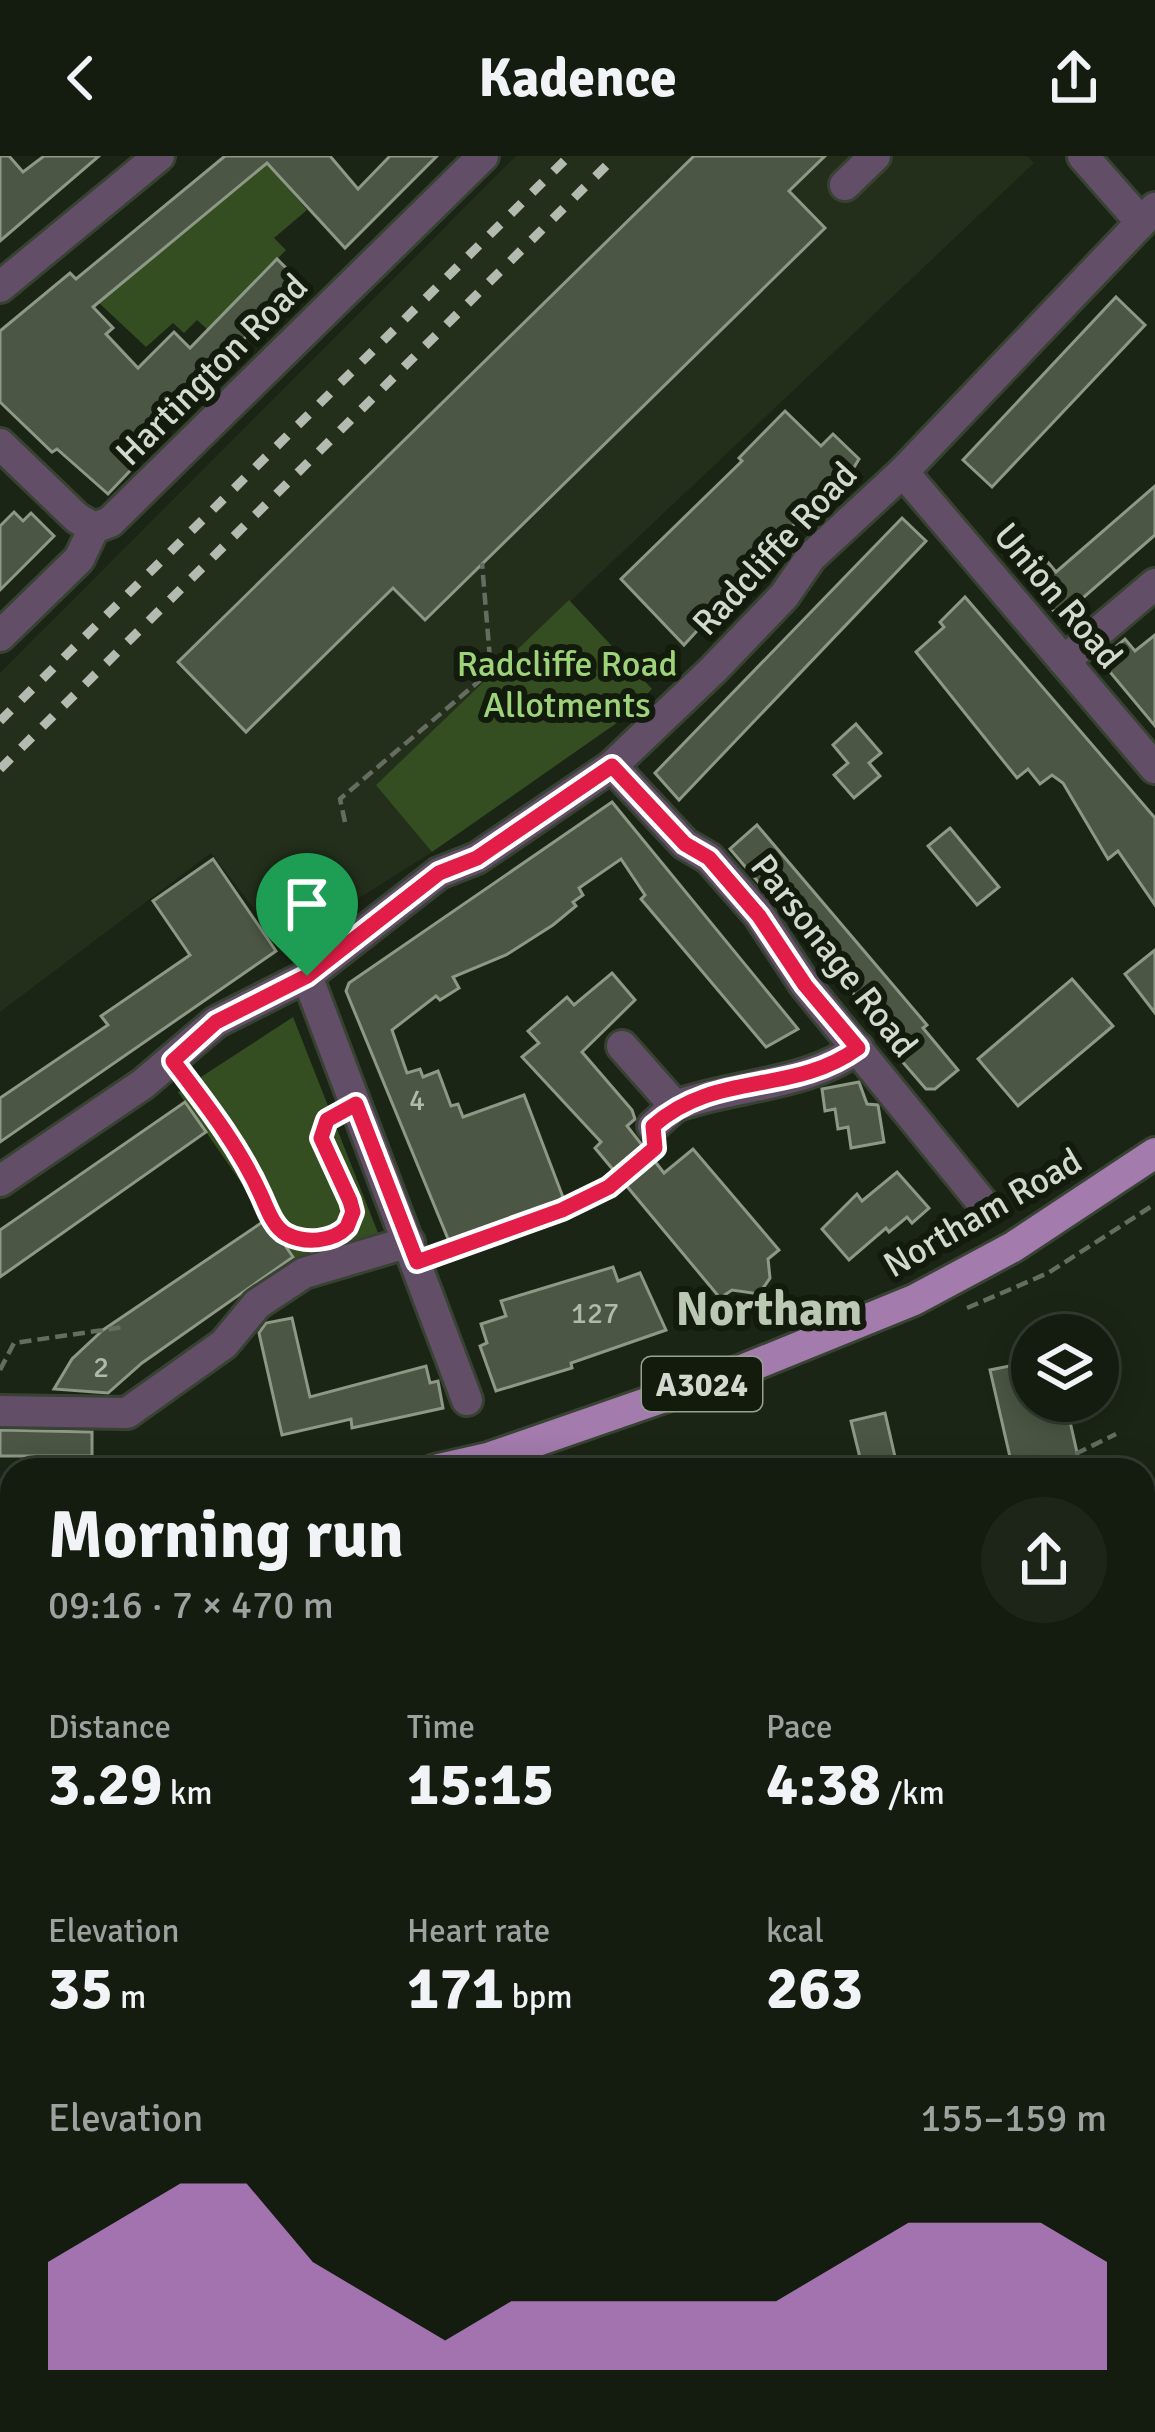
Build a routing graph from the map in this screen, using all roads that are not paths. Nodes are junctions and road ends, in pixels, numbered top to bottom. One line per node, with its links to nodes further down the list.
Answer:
1 (159, 156): 7 (street)
2 (483, 156): 10 (street, Hartington Road)
3 (875, 156): 5 (street)
4 (1083, 156): 6 (street)
5 (845, 185)
6 (1148, 215): 9 (street, Radcliffe Road)
7 (0, 287)
8 (0, 444): 10 (street)
9 (903, 472): 13 (street, Union Road); 14 (street, Radcliffe Road)
10 (94, 528): 12 (street, Hartington Road)
11 (1155, 584): 13 (street)
12 (0, 636)
13 (1064, 662): 15 (street, Union Road)
14 (612, 766): 16 (street, Radcliffe Road); 18 (street, Parsonage Road)
15 (1155, 768)
16 (307, 976): 20 (street, Radcliffe Road); 22 (street)
17 (622, 1046): 18 (street)
18 (858, 1048): 21 (street, Parsonage Road)
19 (1155, 1153): 25 (main road, Northam Road / A3024)
20 (0, 1181)
21 (984, 1204)
22 (413, 1252): 23 (street); 24 (street)
23 (467, 1400)
24 (0, 1411)
25 (507, 1458)

